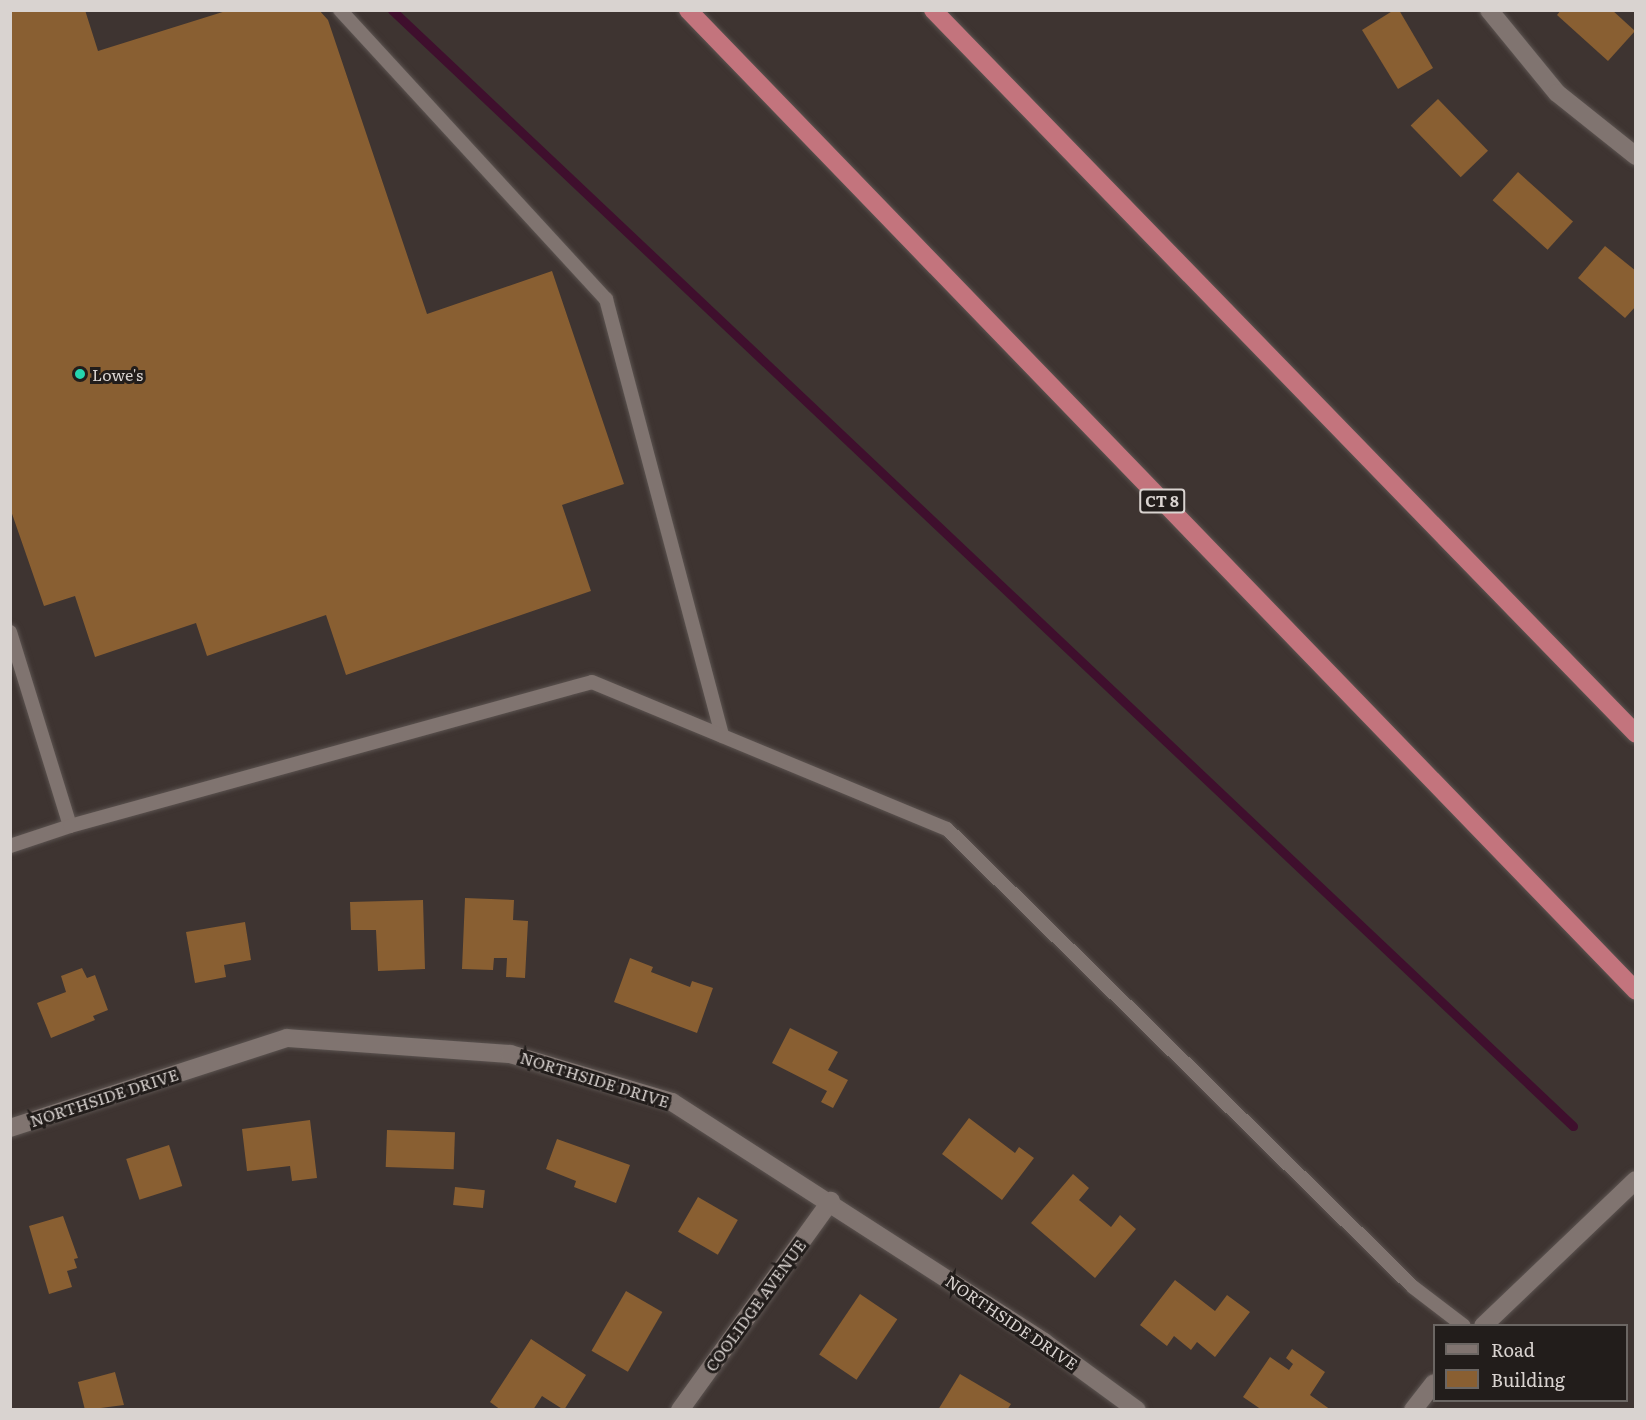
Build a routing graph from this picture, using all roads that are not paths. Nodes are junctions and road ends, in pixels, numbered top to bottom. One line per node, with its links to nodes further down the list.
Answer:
1 (340, 10): 8 (lane)
2 (687, 10): 11 (highway, CT 8)
3 (933, 10): 7 (highway)
4 (1489, 10): 5 (street)
5 (1635, 156)
6 (10, 632): 9 (lane)
7 (1635, 734)
8 (722, 736): 9 (lane); 15 (lane)
9 (70, 826): 10 (lane)
10 (10, 846)
11 (1635, 991)
12 (10, 1128): 14 (street, NORTHSIDE DRIVE)
13 (1635, 1180): 16 (street)
14 (831, 1201): 18 (street, COOLIDGE AVENUE); 19 (street, NORTHSIDE DRIVE)
15 (1461, 1324)
16 (1485, 1324)
17 (1433, 1384): 20 (street)
18 (680, 1410)
19 (1137, 1410)
20 (1413, 1410)

